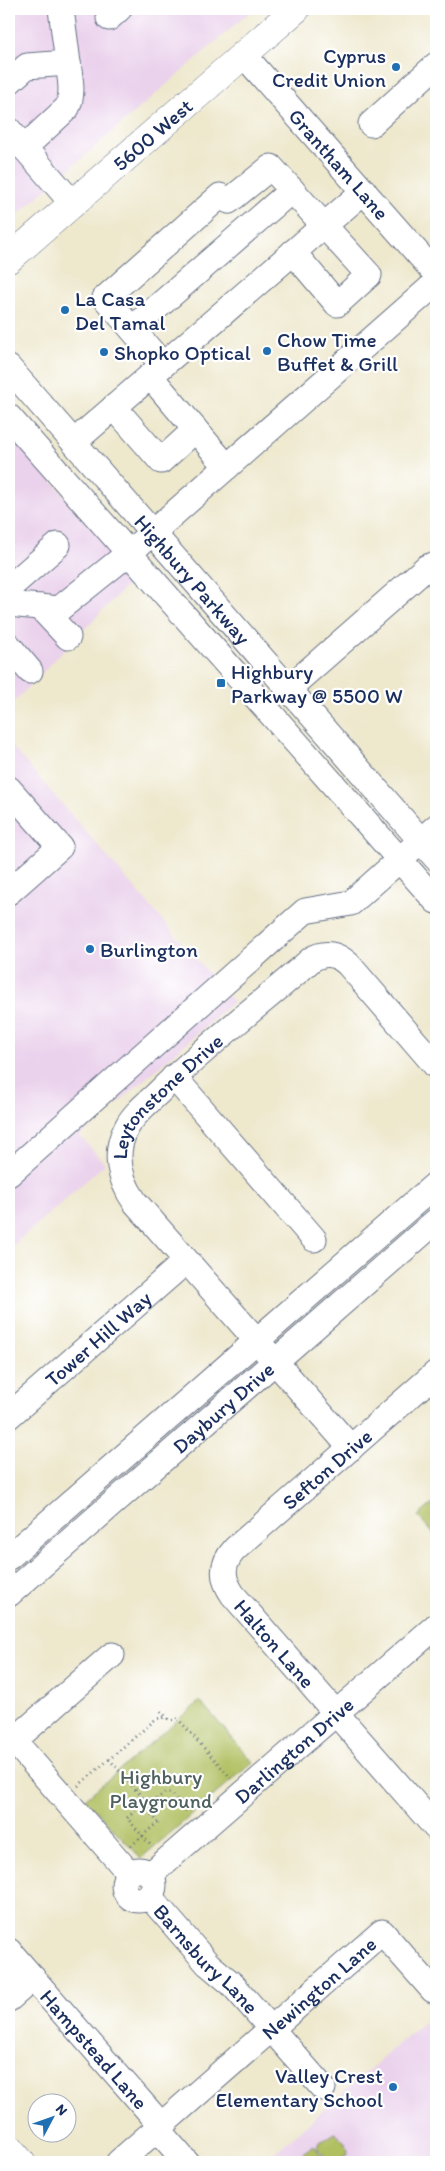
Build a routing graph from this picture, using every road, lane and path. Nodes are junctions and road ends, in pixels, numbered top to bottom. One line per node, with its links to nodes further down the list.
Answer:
1 (61, 9): 4 (street)
2 (296, 9): 3 (main road, 5600 West)
3 (244, 54): 10 (street, Grantham Lane); 11 (main road, 5600 West)
4 (68, 63): 6 (street); 8 (street)
5 (436, 66): 7 (street)
6 (9, 82)
7 (371, 124)
8 (16, 139): 11 (street)
9 (292, 190): 12 (street); 17 (street); 17 (street)
10 (364, 191): 12 (street); 15 (street, Grantham Lane)
11 (73, 204): 14 (main road, 5600 West)
12 (324, 225): 13 (street); 13 (street)
13 (292, 252): 19 (street)
14 (9, 259)
15 (436, 274)
16 (436, 283): 24 (street)
17 (132, 329): 19 (street)
18 (9, 368): 23 (street, Highbury Parkway)
19 (156, 371): 20 (street); 22 (street)
20 (114, 408): 22 (street); 23 (street)
21 (9, 417): 27 (street, Highbury Parkway)
22 (196, 430): 24 (street)
23 (74, 442): 25 (street, Highbury Parkway)
24 (227, 467): 25 (street)
25 (153, 532): 27 (street); 33 (street, Highbury Parkway)
26 (58, 545): 29 (street)
27 (128, 553): 29 (street); 36 (street, Highbury Parkway)
28 (436, 564): 33 (street)
29 (19, 597): 30 (street)
30 (68, 637)
31 (9, 646): 32 (street)
32 (30, 671)
33 (289, 688): 35 (street, Highbury Parkway)
34 (9, 789): 37 (street)
35 (431, 842): 36 (street)
36 (400, 860): 38 (street, Highbury Parkway); 41 (street)
37 (9, 892)
38 (436, 901)
39 (436, 1066): 40 (street, Leytonstone Drive)
40 (174, 1077): 44 (street); 45 (street, Leytonstone Drive)
41 (9, 1174)
42 (436, 1184): 46 (street, Daybury Drive)
43 (436, 1221): 47 (street, Daybury Drive)
44 (314, 1239)
45 (186, 1261): 46 (street, Leytonstone Drive); 49 (street, Tower Hill Way)
46 (257, 1342): 47 (street, Leytonstone Drive); 51 (street, Daybury Drive)
47 (274, 1362): 50 (street, Leytonstone Drive); 53 (street, Daybury Drive)
48 (436, 1373): 50 (street, Sefton Drive)
49 (9, 1416)
50 (350, 1448): 52 (street, Sefton Drive)
51 (9, 1557)
52 (223, 1568): 57 (street, Halton Lane)
53 (9, 1594)
54 (436, 1626): 57 (street, Darlington Drive)
55 (112, 1655): 59 (street)
56 (160, 1711): 58 (path)
57 (336, 1713): 65 (street, Halton Lane); 69 (street, Darlington Drive)
58 (166, 1717): 60 (path); 61 (path)
59 (10, 1740): 69 (street, Barnsbury Lane)
60 (109, 1759): 62 (path); 63 (path)
61 (231, 1778)
62 (78, 1786)
63 (145, 1803): 64 (path); 66 (path); 66 (path)
64 (189, 1813)
65 (436, 1828)
66 (142, 1836): 67 (path); 68 (path)
67 (131, 1847)
68 (152, 1847)
69 (143, 1881): 74 (street, Barnsbury Lane)
70 (9, 1951): 71 (street, Hampstead Lane)
71 (33, 1978): 73 (street); 76 (street, Hampstead Lane)
72 (433, 1990): 74 (street, Newington Lane)
73 (9, 1999)
74 (271, 2030): 75 (street, Barnsbury Lane); 76 (street, Newington Lane)
75 (322, 2088)
76 (159, 2127): 79 (street, Newington Lane); 80 (street, Hampstead Lane)
77 (9, 2148): 78 (main road)
78 (22, 2162)
79 (119, 2162)
80 (186, 2162)

